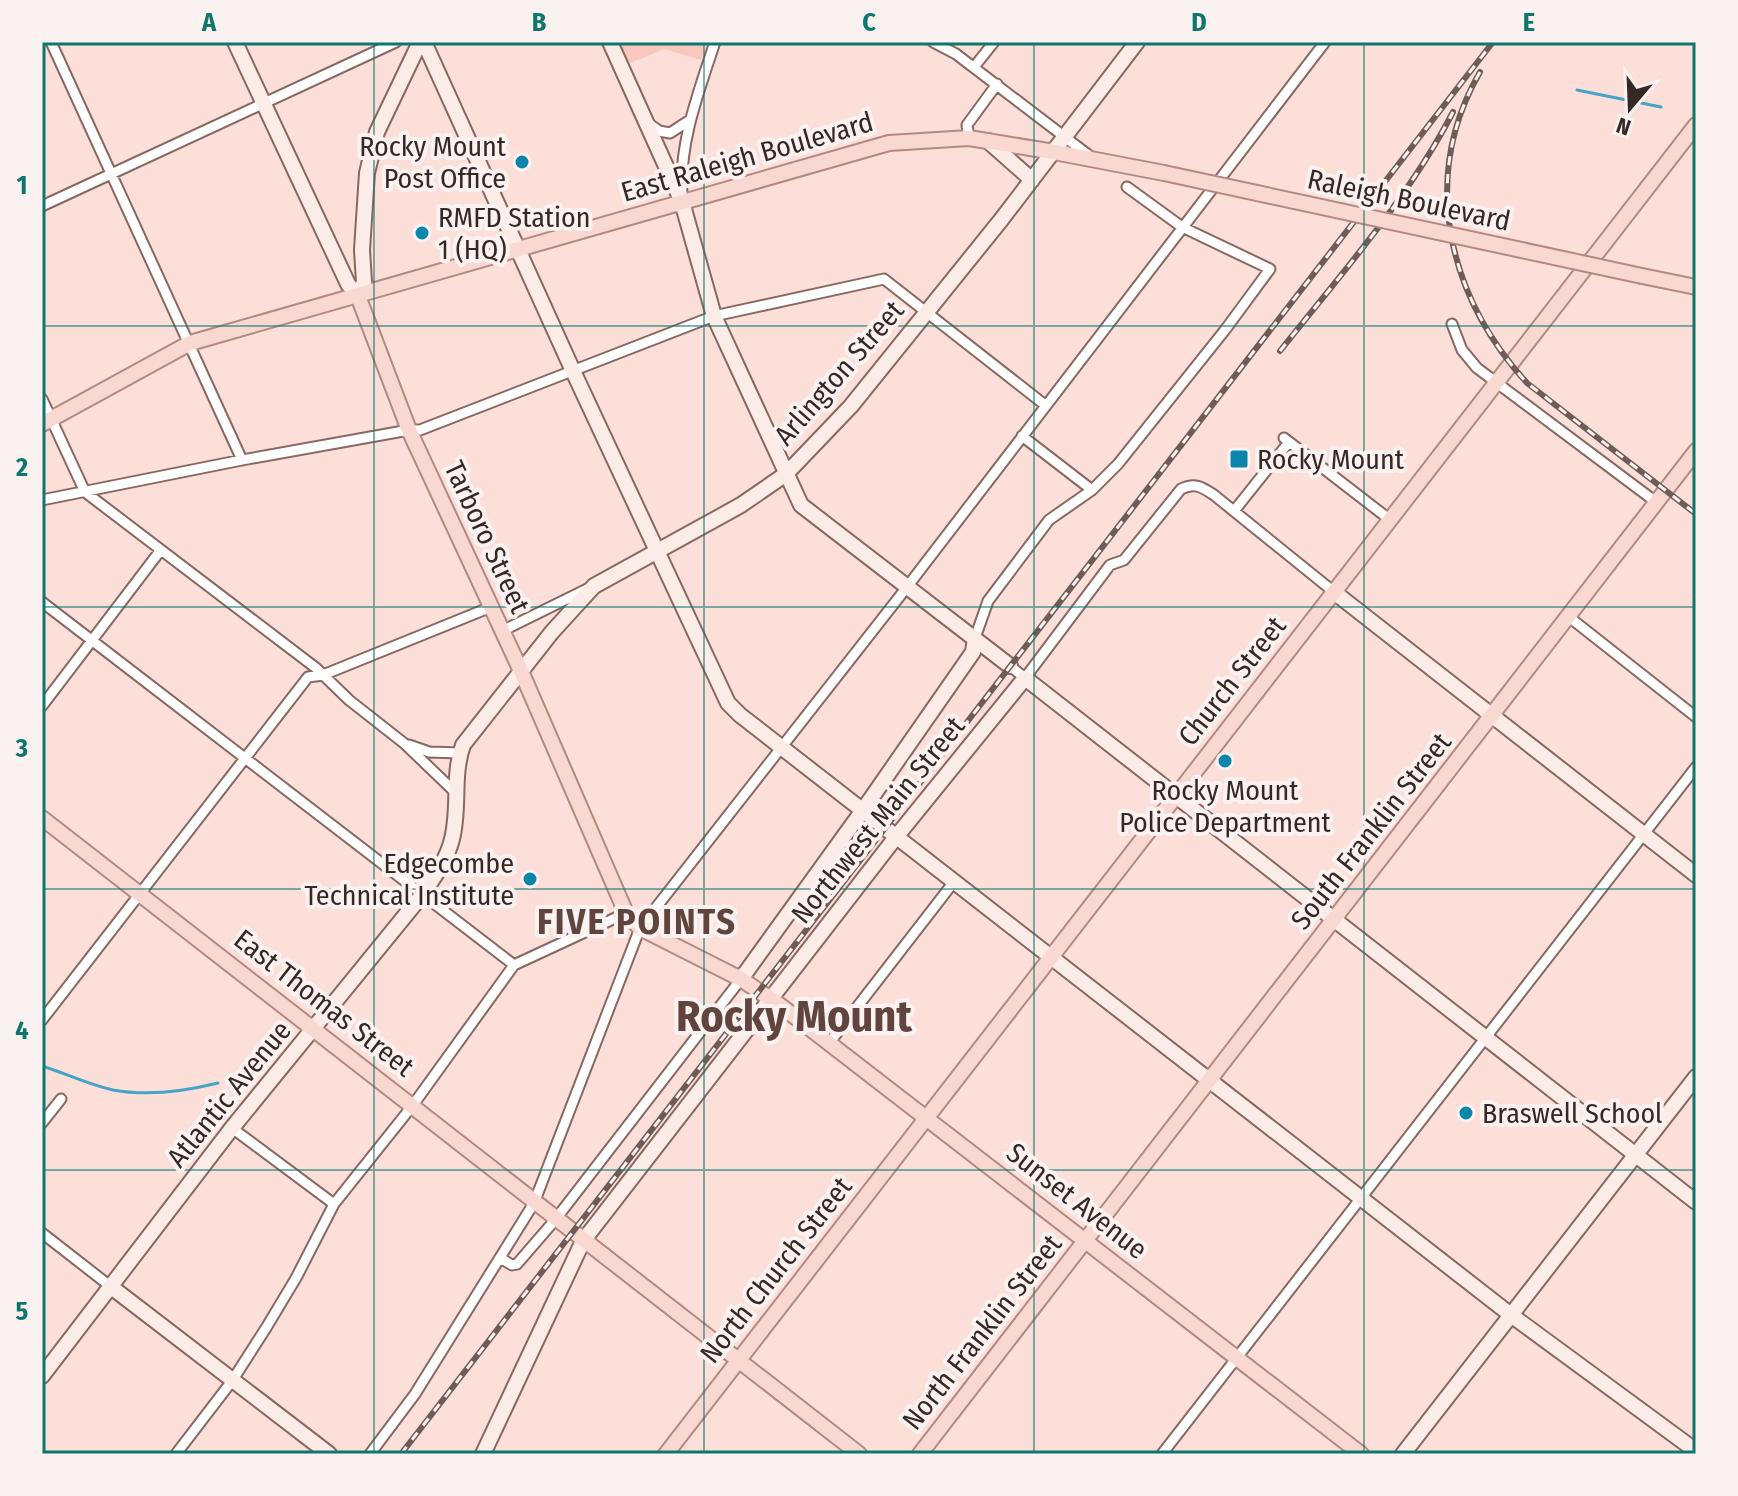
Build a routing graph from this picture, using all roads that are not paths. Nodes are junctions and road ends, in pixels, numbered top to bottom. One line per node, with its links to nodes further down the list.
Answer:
1 (51, 42): 23 (street)
2 (235, 42): 13 (street, Tarboro Street)
3 (396, 42): 13 (street)
4 (422, 42): 29 (street); 31 (street)
5 (610, 42): 15 (street)
6 (715, 42): 14 (street)
7 (933, 42): 11 (street)
8 (994, 42): 11 (street)
9 (1137, 42): 18 (street, Arlington Street)
10 (1321, 44): 28 (street)
11 (974, 67): 12 (street)
12 (997, 84): 17 (street); 18 (street)
13 (264, 105): 23 (street); 31 (street, Tarboro Street)
14 (690, 120): 15 (street); 26 (street)
15 (646, 122): 26 (street)
16 (1696, 125): 37 (main road, Church Street)
17 (969, 138): 19 (main road, East Raleigh Boulevard); 26 (main road, East Raleigh Boulevard)
18 (1066, 138): 20 (street, Arlington Street); 21 (street)
19 (988, 141): 20 (main road, East Raleigh Boulevard); 24 (street)
20 (1054, 152): 21 (main road, East Raleigh Boulevard); 24 (street, Arlington Street)
21 (1095, 160): 22 (main road, East Raleigh Boulevard)
22 (1164, 173): 30 (main road, Raleigh Boulevard, bridge)
23 (112, 174): 27 (street); 35 (street)
24 (1032, 180): 32 (street, Arlington Street)
25 (1127, 187): 28 (street)
26 (682, 202): 29 (main road, East Raleigh Boulevard); 33 (street)
27 (42, 206)
28 (1182, 227): 39 (street); 46 (street)
29 (518, 249): 31 (main road, East Raleigh Boulevard); 36 (street)
30 (1696, 287)
31 (358, 296): 35 (main road, East Raleigh Boulevard); 41 (main road, Tarboro Street)
32 (926, 312): 33 (street); 39 (street); 45 (street, Arlington Street)
33 (714, 316): 36 (street); 45 (street)
34 (1452, 324): 37 (street)
35 (190, 343): 40 (main road, East Raleigh Boulevard); 44 (street)
36 (573, 371): 41 (street); 53 (street)
37 (1498, 382): 49 (street); 51 (main road, Church Street)
38 (42, 399): 40 (street)
39 (1045, 405): 42 (street)
40 (46, 421): 47 (street)
41 (409, 430): 44 (street); 58 (main road, Tarboro Street)
42 (1022, 436): 46 (street); 55 (street)
43 (1696, 451): 49 (main road, South Franklin Street)
44 (242, 460): 47 (street)
45 (786, 474): 53 (street, Arlington Street); 55 (street)
46 (1092, 490): 61 (street)
47 (85, 492): 48 (street); 52 (street)
48 (42, 500)
49 (1656, 502): 59 (main road, South Franklin Street)
50 (1234, 511): 51 (street); 56 (street, Northwest Main Street); 66 (street, Northwest Main Street)
51 (1389, 519): 56 (main road, Church Street)
52 (160, 551): 62 (street); 65 (street)
53 (657, 551): 54 (street, Arlington Street); 71 (street)
54 (594, 586): 60 (street); 64 (street, Arlington Street)
55 (907, 587): 61 (street); 71 (street)
56 (1334, 592): 68 (street); 76 (main road, Church Street)
57 (42, 602): 62 (street)
58 (491, 607): 60 (main road, Tarboro Street); 65 (street)
59 (1569, 617): 68 (main road, South Franklin Street); 69 (street)
60 (502, 631): 64 (main road, Tarboro Street)
61 (975, 638): 63 (street); 77 (street)
62 (91, 641): 67 (street); 73 (street)
63 (1010, 666): 66 (street)
64 (521, 671): 72 (street, Atlantic Avenue); 85 (main road, Tarboro Street)
65 (323, 675): 70 (street); 73 (street)
66 (1025, 678): 76 (street); 79 (street, Northwest Main Street)
67 (42, 706)
68 (1492, 717): 80 (street); 86 (main road, South Franklin Street)
69 (1696, 717)
70 (405, 744): 72 (street); 75 (street)
71 (781, 747): 77 (street); 87 (street)
72 (460, 753): 75 (street, Atlantic Avenue)
73 (244, 756): 83 (street); 84 (street)
74 (1696, 767): 80 (street)
75 (456, 793): 84 (street, Atlantic Avenue)
76 (1176, 797): 86 (street); 88 (main road, Church Street)
77 (863, 810): 79 (street); 90 (street)
78 (42, 818): 83 (main road, East Thomas Street)
79 (890, 833): 82 (street); 91 (street, Northwest Main Street)
80 (1644, 835): 81 (street); 94 (street)
81 (1696, 875)
82 (953, 883): 88 (street); 95 (street)
83 (140, 895): 92 (street); 93 (main road, East Thomas Street)
84 (422, 895): 89 (street); 93 (street, Atlantic Avenue)
85 (626, 913): 87 (main road, Tarboro Street); 89 (street)
86 (1334, 920): 94 (street); 97 (main road, South Franklin Street)
87 (640, 928): 90 (main road, Tarboro Street); 106 (street)
88 (1050, 958): 97 (street); 100 (main road, Church Street)
89 (514, 965): 99 (street)
90 (741, 979): 91 (main road, Tarboro Street); 108 (street)
91 (765, 995): 95 (main road, Sunset Avenue); 110 (street, Northwest Main Street)
92 (42, 1020)
93 (314, 1029): 99 (main road, East Thomas Street); 102 (street, Atlantic Avenue)
94 (1485, 1037): 103 (street); 104 (street)
95 (830, 1042): 100 (main road, Sunset Avenue)
96 (1696, 1077): 103 (street)
97 (1210, 1079): 104 (street); 111 (main road, South Franklin Street)
98 (61, 1099): 101 (street)
99 (413, 1105): 106 (main road, East Thomas Street); 107 (street)
100 (927, 1118): 111 (main road, Sunset Avenue); 116 (main road, North Church Street)
101 (42, 1123)
102 (232, 1128): 107 (street); 113 (street, Atlantic Avenue)
103 (1636, 1155): 105 (street); 114 (street)
104 (1362, 1198): 114 (street); 115 (street)
105 (1696, 1202)
106 (534, 1203): 108 (main road, East Thomas Street); 112 (street)
107 (334, 1204): 118 (street)
108 (555, 1220): 110 (main road, East Thomas Street); 112 (street)
109 (42, 1233): 113 (street)
110 (577, 1237): 116 (main road, East Thomas Street); 123 (street, Northwest Main Street)
111 (1084, 1241): 115 (main road, Sunset Avenue); 126 (main road, North Franklin Street)
112 (500, 1258): 122 (street)
113 (110, 1286): 117 (street, Atlantic Avenue); 118 (street)
114 (1511, 1315): 119 (street); 129 (street)
115 (1238, 1357): 127 (street); 128 (main road, Sunset Avenue)
116 (738, 1359): 124 (main road, North Church Street); 125 (main road, East Thomas Street)
117 (42, 1376)
118 (232, 1381): 120 (street); 121 (street)
119 (1696, 1451)
120 (176, 1454)
121 (329, 1454)
122 (370, 1454)
123 (483, 1454)
124 (666, 1454)
125 (859, 1454)
126 (920, 1454)
127 (1162, 1454)
128 (1361, 1454)
129 (1403, 1454)

